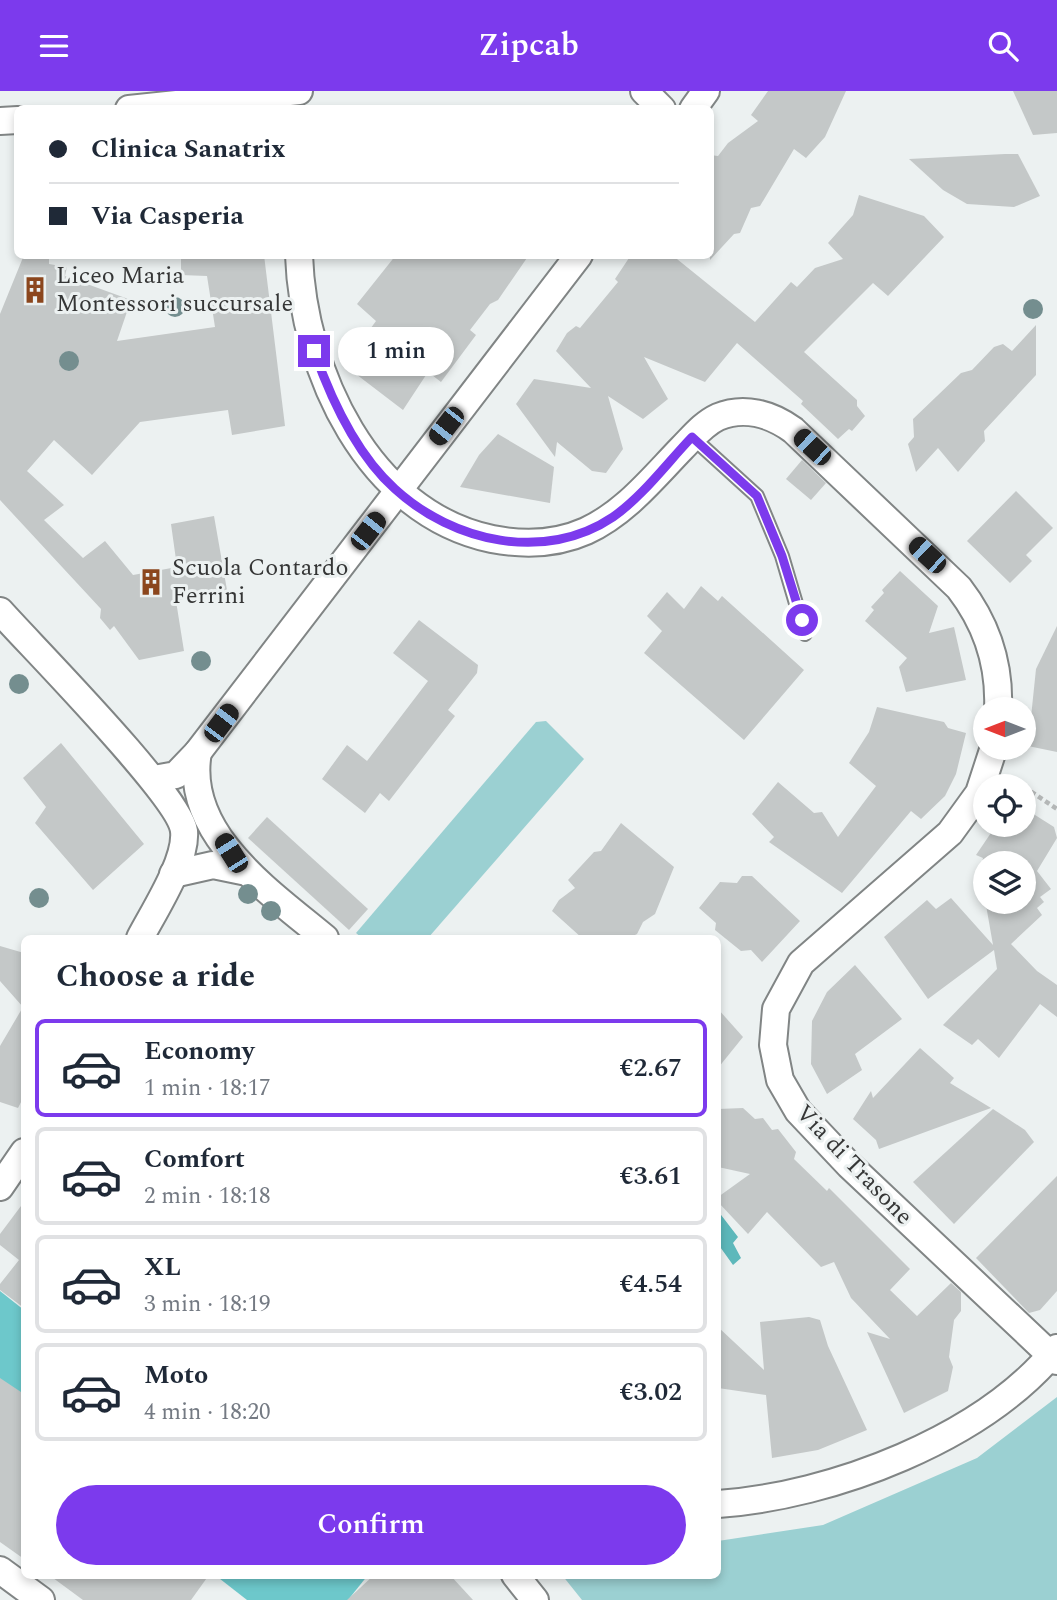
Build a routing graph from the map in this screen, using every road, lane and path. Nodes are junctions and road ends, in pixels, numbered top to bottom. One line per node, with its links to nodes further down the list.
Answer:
1 (299, 91): 4 (street)
2 (644, 91): 5 (street)
3 (706, 91): 6 (street)
4 (167, 105)
5 (658, 105)
6 (695, 105)
7 (299, 259): 10 (street)
8 (576, 259): 10 (street)
9 (692, 437): 10 (street); 12 (lane); 13 (street)
10 (397, 490): 14 (street)
11 (0, 611): 16 (street)
12 (805, 633)
13 (997, 697)
14 (198, 752): 16 (street); 19 (street)
15 (990, 760): 25 (street, Via di Trasone)
16 (154, 779): 20 (street)
17 (1036, 795): 18 (path)
18 (1057, 809)
19 (247, 872): 20 (street); 22 (street)
20 (173, 874): 21 (street)
21 (141, 935)
22 (321, 935)
23 (18, 1153): 24 (street)
24 (0, 1187)
25 (1055, 1355): 26 (street)
26 (721, 1504)
27 (518, 1579): 28 (street)
28 (535, 1600)

